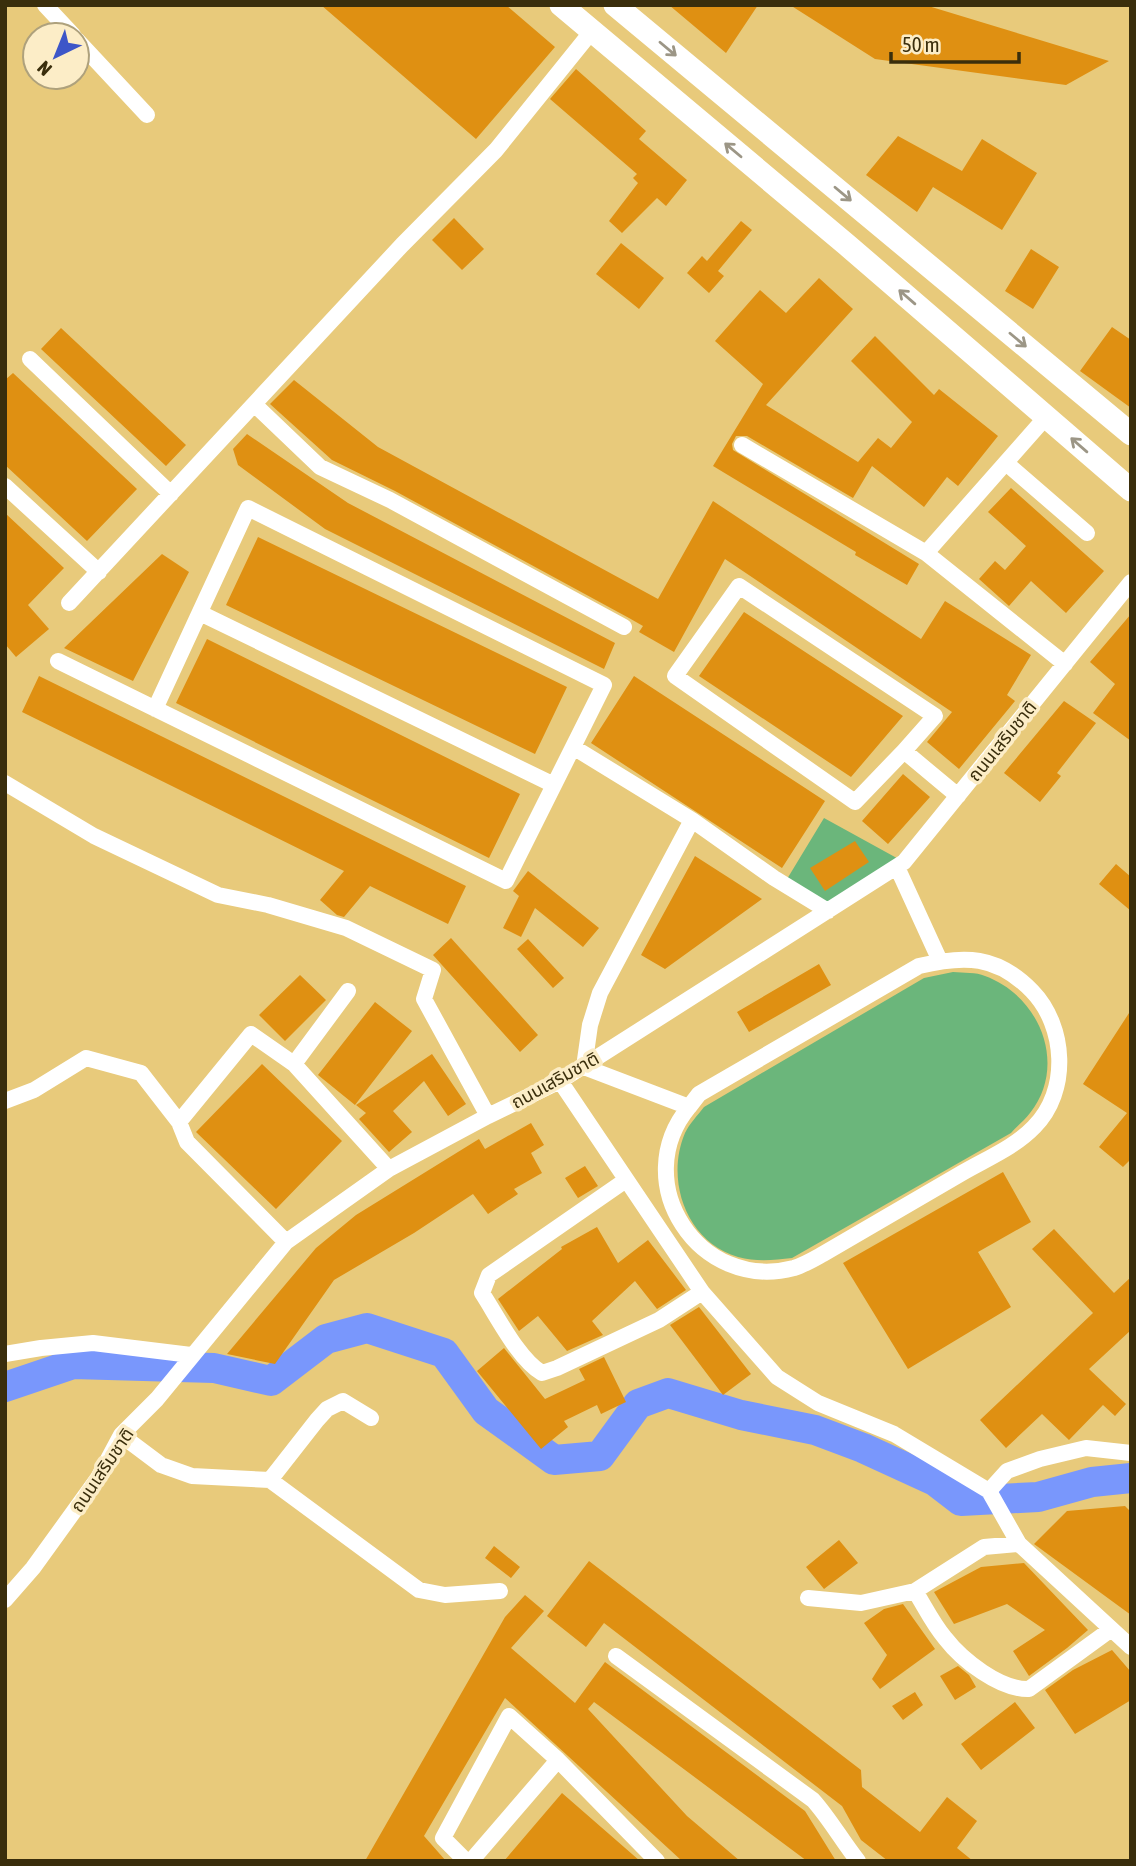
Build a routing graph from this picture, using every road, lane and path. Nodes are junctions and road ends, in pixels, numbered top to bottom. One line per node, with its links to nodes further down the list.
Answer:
1 (45, 5): 4 (street)
2 (561, 5): 5 (main road)
3 (615, 5): 11 (main road, one-way to 11)
4 (60, 21)
5 (592, 31): 9 (street); 10 (main road, one-way to 5)
6 (91, 55): 7 (street)
7 (146, 115)
8 (30, 359): 16 (street)
9 (254, 404): 16 (street); 23 (street)
10 (1046, 417): 13 (street); 15 (main road, one-way to 10)
11 (1131, 434)
12 (742, 444): 18 (street)
13 (1006, 463): 17 (street); 18 (street)
14 (5, 486): 19 (street)
15 (1131, 490)
16 (171, 494): 19 (street)
17 (1087, 533)
18 (926, 553): 25 (street)
19 (99, 572): 21 (street)
20 (1131, 582): 25 (street, ถนนเสริมชาติ)
21 (69, 603)
22 (200, 613): 26 (street); 27 (street); 30 (street)
23 (625, 627)
24 (58, 661): 26 (street)
25 (1065, 664): 31 (street, ถนนเสริมชาติ)
26 (155, 709): 30 (street)
27 (573, 747): 30 (street); 32 (street)
28 (904, 751): 28 (street); 31 (street)
29 (5, 783): 42 (street)
30 (554, 785)
31 (958, 796): 33 (street, ถนนเสริมชาติ)
32 (692, 820): 34 (street); 38 (street)
33 (897, 867): 34 (street, ถนนเสริมชาติ); 35 (street)
34 (828, 911): 38 (street, ถนนเสริมชาติ)
35 (940, 961): 41 (street); 41 (street)
36 (348, 991): 37 (street)
37 (294, 1064): 43 (street); 44 (street)
38 (584, 1067): 39 (street, ถนนเสริมชาติ); 41 (street)
39 (560, 1081): 42 (street, ถนนเสริมชาติ); 45 (street)
40 (5, 1101): 43 (street)
41 (689, 1107)
42 (488, 1116): 44 (street, ถนนเสริมชาติ)
43 (179, 1122): 46 (street)
44 (389, 1168): 46 (street, ถนนเสริมชาติ)
45 (626, 1180): 47 (street); 47 (street)
46 (286, 1242): 49 (street, ถนนเสริมชาติ)
47 (702, 1292): 54 (street)
48 (5, 1354): 49 (street)
49 (191, 1354): 51 (street, ถนนเสริมชาติ)
50 (371, 1418): 53 (street)
51 (121, 1435): 53 (street); 59 (street, ถนนเสริมชาติ)
52 (1131, 1454): 54 (street)
53 (270, 1480): 56 (street)
54 (989, 1491): 55 (street)
55 (1018, 1544): 57 (street); 60 (street)
56 (499, 1591)
57 (915, 1591): 58 (street); 60 (street)
58 (808, 1598)
59 (5, 1600)
60 (1110, 1630): 61 (street)
61 (1131, 1647)
62 (616, 1656): 66 (street)
63 (558, 1760): 64 (street); 64 (street); 65 (street)
64 (469, 1861)
65 (657, 1861)
66 (858, 1861)

